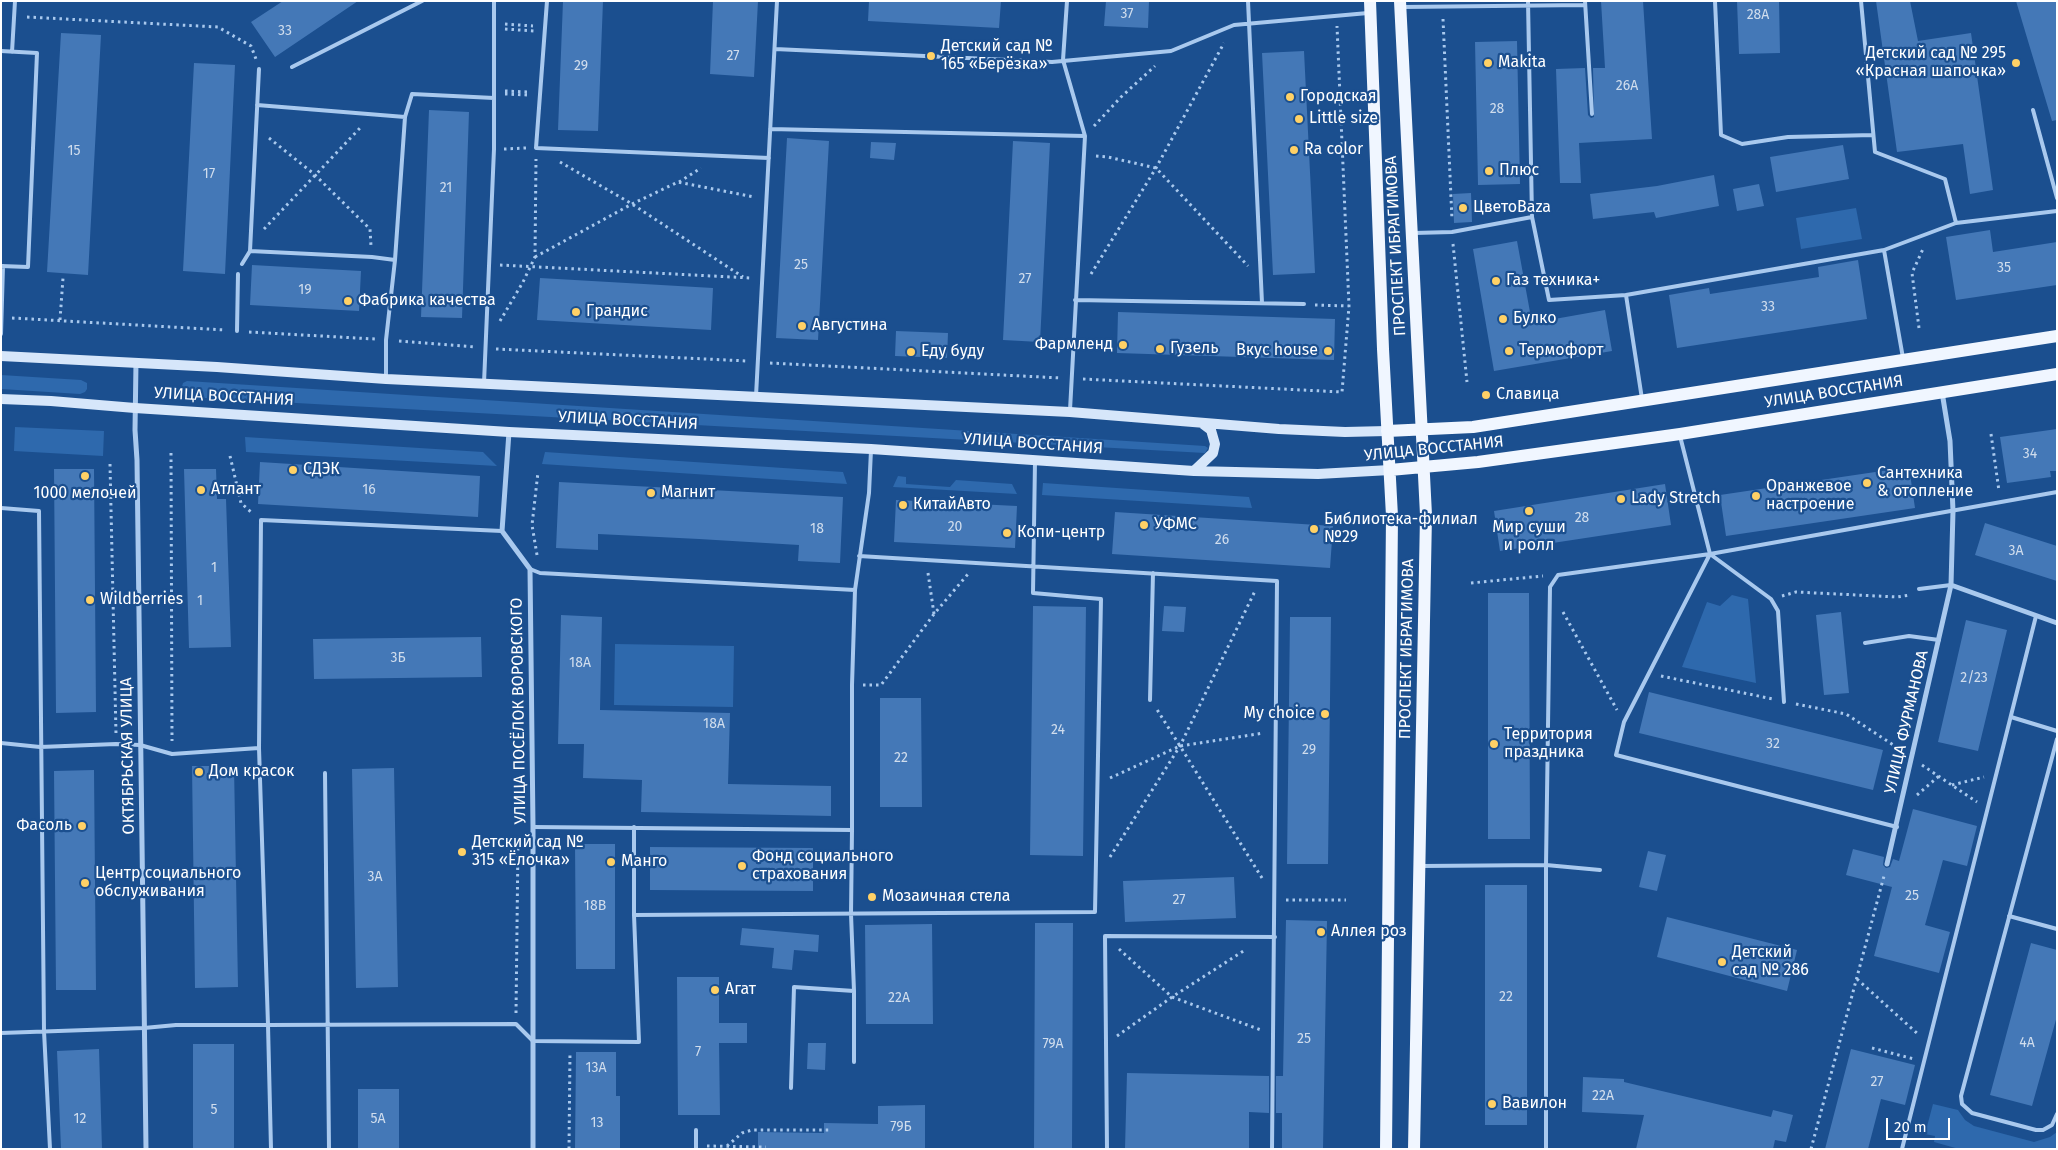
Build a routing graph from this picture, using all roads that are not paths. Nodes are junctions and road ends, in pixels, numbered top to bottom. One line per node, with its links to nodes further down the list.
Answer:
1 (15, 1): 17 (lane)
2 (422, 1): 19 (lane)
3 (494, 1): 21 (lane)
4 (547, 1): 29 (lane)
5 (777, 1): 15 (lane)
6 (1067, 1): 18 (lane)
7 (1248, 1): 14 (lane)
8 (1715, 1): 27 (lane)
9 (1861, 1): 27 (lane)
10 (1528, 3): 11 (lane); 12 (lane); 32 (lane)
11 (1585, 3): 24 (lane)
12 (1400, 4): 34 (main road, ПРОСПЕКТ ИБРАГИМОВА)
13 (1370, 7): 14 (lane); 63 (main road, ПРОСПЕКТ ИБРАГИМОВА)
14 (1250, 24): 18 (lane); 43 (lane)
15 (775, 49): 18 (lane); 26 (lane)
16 (1, 52): 17 (lane)
17 (12, 52): 39 (lane)
18 (1063, 60): 28 (lane)
19 (292, 68)
20 (259, 69): 22 (lane)
21 (494, 94): 25 (lane); 54 (lane)
22 (257, 105): 25 (lane); 36 (lane)
23 (2033, 110): 30 (lane)
24 (1592, 114)
25 (405, 117): 37 (lane)
26 (770, 130): 28 (lane); 29 (lane)
27 (1873, 134): 33 (lane)
28 (1085, 136): 42 (lane)
29 (769, 158): 56 (lane)
30 (2057, 198)
31 (2057, 211): 33 (lane)
32 (1532, 217): 34 (lane); 41 (lane)
33 (1956, 223): 35 (lane)
34 (1412, 233): 62 (main road, ПРОСПЕКТ ИБРАГИМОВА)
35 (1884, 250): 41 (lane); 50 (lane)
36 (250, 252): 37 (lane); 38 (lane)
37 (395, 260): 53 (lane)
38 (242, 264)
39 (2, 266): 45 (lane)
40 (238, 274): 46 (lane)
41 (1626, 295): 58 (lane)
42 (1074, 300): 43 (lane); 60 (lane)
43 (1262, 304): 44 (lane)
44 (1304, 304)
45 (2, 317): 47 (lane)
46 (237, 331)
47 (1, 334)
48 (2057, 336): 50 (main road, УЛИЦА ВОССТАНИЯ)
49 (1, 356): 51 (main road, УЛИЦА ВОССТАНИЯ)
50 (1903, 361): 58 (main road, УЛИЦА ВОССТАНИЯ)
51 (136, 363): 53 (main road, УЛИЦА ВОССТАНИЯ); 59 (street, ОКТЯБРЬСКАЯ УЛИЦА)
52 (2057, 374): 55 (main road, УЛИЦА ВОССТАНИЯ)
53 (386, 379): 54 (main road, УЛИЦА ВОССТАНИЯ)
54 (484, 383): 56 (main road, УЛИЦА ВОССТАНИЯ)
55 (1942, 392): 65 (main road, УЛИЦА ВОССТАНИЯ); 73 (street, УЛИЦА ФУРМАНОВА)
56 (756, 397): 60 (main road, УЛИЦА ВОССТАНИЯ)
57 (1, 399): 59 (main road, УЛИЦА ВОССТАНИЯ)
58 (1642, 401): 62 (main road, УЛИЦА ВОССТАНИЯ)
59 (135, 408): 64 (main road, УЛИЦА ВОССТАНИЯ); 93 (street, ОКТЯБРЬСКАЯ УЛИЦА)
60 (1070, 412): 61 (main road, УЛИЦА ВОССТАНИЯ)
61 (1190, 422): 63 (main road, УЛИЦА ВОССТАНИЯ); 70 (main road)
62 (1422, 429): 63 (main road, УЛИЦА ВОССТАНИЯ); 68 (main road, ПРОСПЕКТ ИБРАГИМОВА)
63 (1386, 430): 69 (main road, ПРОСПЕКТ ИБРАГИМОВА)
64 (509, 432): 66 (main road, УЛИЦА ВОССТАНИЯ); 74 (street)
65 (1680, 434): 68 (main road, УЛИЦА ВОССТАНИЯ); 75 (lane)
66 (871, 450): 67 (main road, УЛИЦА ВОССТАНИЯ); 76 (lane)
67 (1035, 461): 70 (main road, УЛИЦА ВОССТАНИЯ); 77 (lane)
68 (1424, 467): 69 (main road, УЛИЦА ВОССТАНИЯ); 103 (main road, ПРОСПЕКТ ИБРАГИМОВА)
69 (1390, 470): 70 (main road, УЛИЦА ВОССТАНИЯ); 129 (main road, ПРОСПЕКТ ИБРАГИМОВА)
70 (1194, 471)
71 (2057, 492): 73 (lane)
72 (1, 508): 94 (lane)
73 (1953, 511): 75 (lane); 80 (street, УЛИЦА ФУРМАНОВА)
74 (502, 531): 78 (street); 95 (lane)
75 (1710, 554): 88 (lane); 99 (lane); 102 (lane)
76 (859, 556): 77 (lane); 81 (lane)
77 (1034, 567): 79 (lane); 105 (lane)
78 (530, 569): 81 (lane); 97 (street, УЛИЦА ПОСЁЛОК ВОРОВСКОГО)
79 (1153, 574): 87 (lane); 109 (lane)
80 (1951, 585): 82 (lane); 83 (street); 85 (street, УЛИЦА ФУРМАНОВА)
81 (855, 590): 100 (lane)
82 (1919, 590)
83 (2036, 616): 84 (street); 89 (lane)
84 (2057, 623)
85 (1939, 640): 86 (lane); 99 (street, УЛИЦА ФУРМАНОВА)
86 (1865, 643)
87 (1150, 700)
88 (1784, 702)
89 (2011, 717): 90 (lane); 132 (lane)
90 (2057, 731)
91 (2057, 738): 107 (lane)
92 (1, 743): 94 (lane)
93 (140, 746): 94 (lane); 95 (lane); 113 (street, ОКТЯБРЬСКАЯ УЛИЦА)
94 (40, 747): 114 (lane)
95 (259, 748): 111 (lane)
96 (326, 773): 112 (lane)
97 (533, 827): 98 (lane); 116 (street, УЛИЦА ПОСЁЛОК ВОРОВСКОГО)
98 (634, 827): 100 (lane); 106 (lane)
99 (1896, 827): 101 (street, УЛИЦА ФУРМАНОВА)
100 (852, 830): 105 (lane)
101 (1887, 864)
102 (1546, 865): 103 (lane); 104 (lane); 131 (lane)
103 (1419, 866): 130 (main road, ПРОСПЕКТ ИБРАГИМОВА)
104 (1600, 870)
105 (850, 914): 106 (lane); 110 (lane)
106 (634, 915): 116 (lane)
107 (2009, 916): 108 (lane); 119 (lane)
108 (2057, 929)
109 (1275, 937): 127 (lane); 128 (lane)
110 (854, 991): 117 (lane); 118 (lane)
111 (268, 1025): 112 (lane); 113 (lane); 124 (lane)
112 (328, 1025): 116 (lane); 125 (lane)
113 (144, 1028): 114 (lane); 123 (street, ОКТЯБРЬСКАЯ УЛИЦА)
114 (44, 1032): 115 (lane); 122 (lane)
115 (1, 1033)
116 (533, 1041): 126 (street, УЛИЦА ПОСЁЛОК ВОРОВСКОГО)
117 (854, 1062)
118 (791, 1088)
119 (2057, 1114)
120 (696, 1130): 121 (lane)
121 (696, 1147)
122 (50, 1149)
123 (146, 1149)
124 (271, 1149)
125 (329, 1149)
126 (533, 1149)
127 (1107, 1149)
128 (1272, 1149)
129 (1386, 1149)
130 (1414, 1149)
131 (1546, 1149)
132 (1902, 1149)

